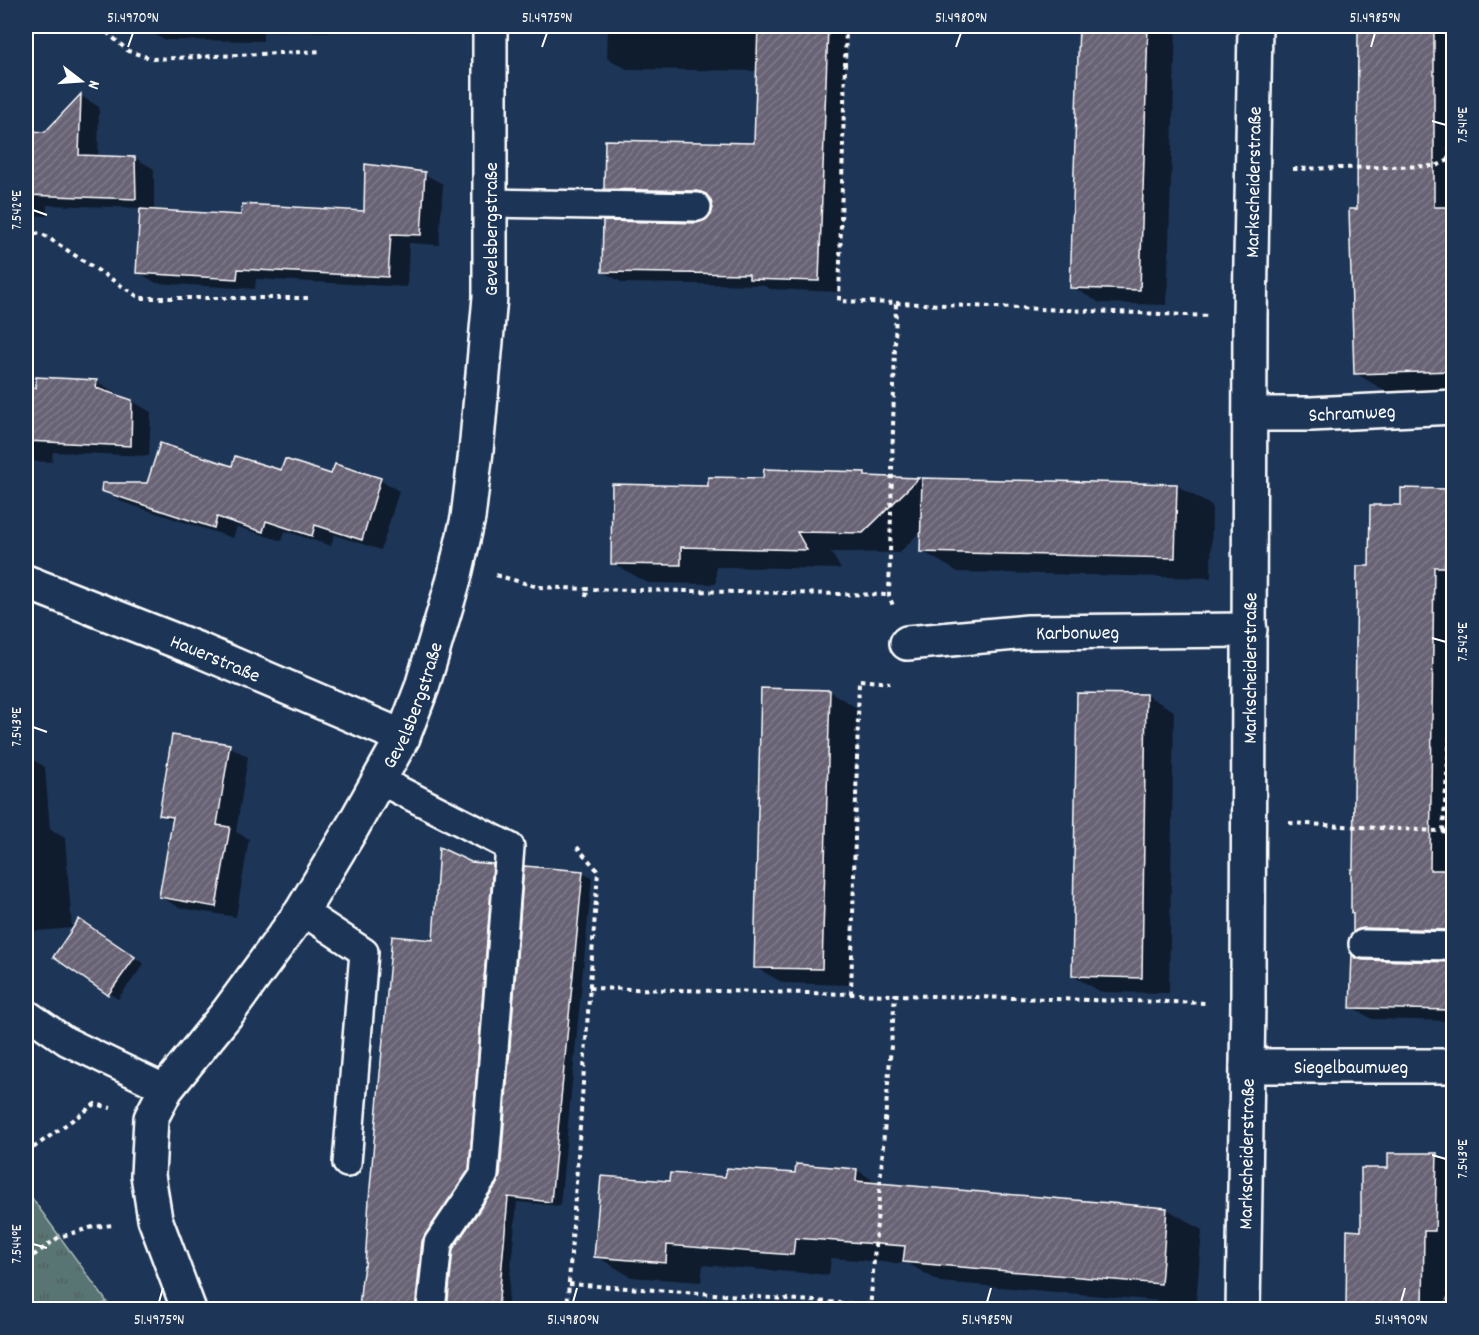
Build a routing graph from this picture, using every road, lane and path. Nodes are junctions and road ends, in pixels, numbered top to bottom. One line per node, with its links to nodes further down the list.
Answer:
1 (100, 26): 5 (path)
2 (490, 26): 9 (street, Gevelsbergstraße)
3 (846, 26): 13 (path)
4 (1255, 26): 8 (street, Markscheiderstraße)
5 (323, 51)
6 (1454, 68): 7 (path)
7 (1451, 160): 8 (path)
8 (1252, 169): 14 (street, Markscheiderstraße)
9 (491, 203): 10 (lane); 26 (street, Gevelsbergstraße)
10 (697, 207)
11 (26, 235): 12 (path)
12 (309, 298)
13 (896, 303): 14 (path); 20 (path)
14 (1250, 318): 16 (street, Markscheiderstraße)
15 (1454, 407): 16 (street, Schramweg)
16 (1250, 414): 22 (street, Markscheiderstraße)
17 (495, 574): 19 (path)
18 (26, 582): 26 (street, Hauerstraße)
19 (587, 589): 20 (path); 21 (path)
20 (889, 594): 23 (path)
21 (586, 597)
22 (1250, 630): 23 (street, Karbonweg); 28 (street, Markscheiderstraße)
23 (907, 643)
24 (1454, 678): 29 (path)
25 (859, 680): 36 (path)
26 (403, 737): 27 (street, Gevelsbergstraße)
27 (379, 780): 32 (street, Gevelsbergstraße); 53 (lane)
28 (1248, 821): 29 (path); 38 (street, Markscheiderstraße)
29 (1443, 831): 30 (path)
30 (1454, 832)
31 (577, 847): 35 (path)
32 (302, 910): 42 (street, Gevelsbergstraße); 45 (lane)
33 (1363, 944): 34 (lane)
34 (1454, 946)
35 (589, 988): 36 (path); 49 (path)
36 (851, 994): 37 (path)
37 (895, 995): 38 (path); 51 (path)
38 (1248, 1002): 40 (street, Markscheiderstraße)
39 (26, 1013): 42 (lane)
40 (1247, 1066): 41 (street, Siegelbaumweg); 56 (street, Markscheiderstraße)
41 (1454, 1066)
42 (166, 1089): 43 (street, Gevelsbergstraße)
43 (151, 1118): 44 (path); 46 (street, Gevelsbergstraße)
44 (26, 1153)
45 (347, 1163)
46 (155, 1219): 48 (path); 52 (street, Gevelsbergstraße)
47 (1454, 1230): 57 (path)
48 (26, 1261)
49 (569, 1284): 50 (path); 54 (path)
50 (853, 1304): 51 (path); 55 (path)
51 (871, 1307)
52 (189, 1310)
53 (431, 1310)
54 (567, 1310)
55 (853, 1310)
56 (1244, 1310)
57 (1449, 1310)

